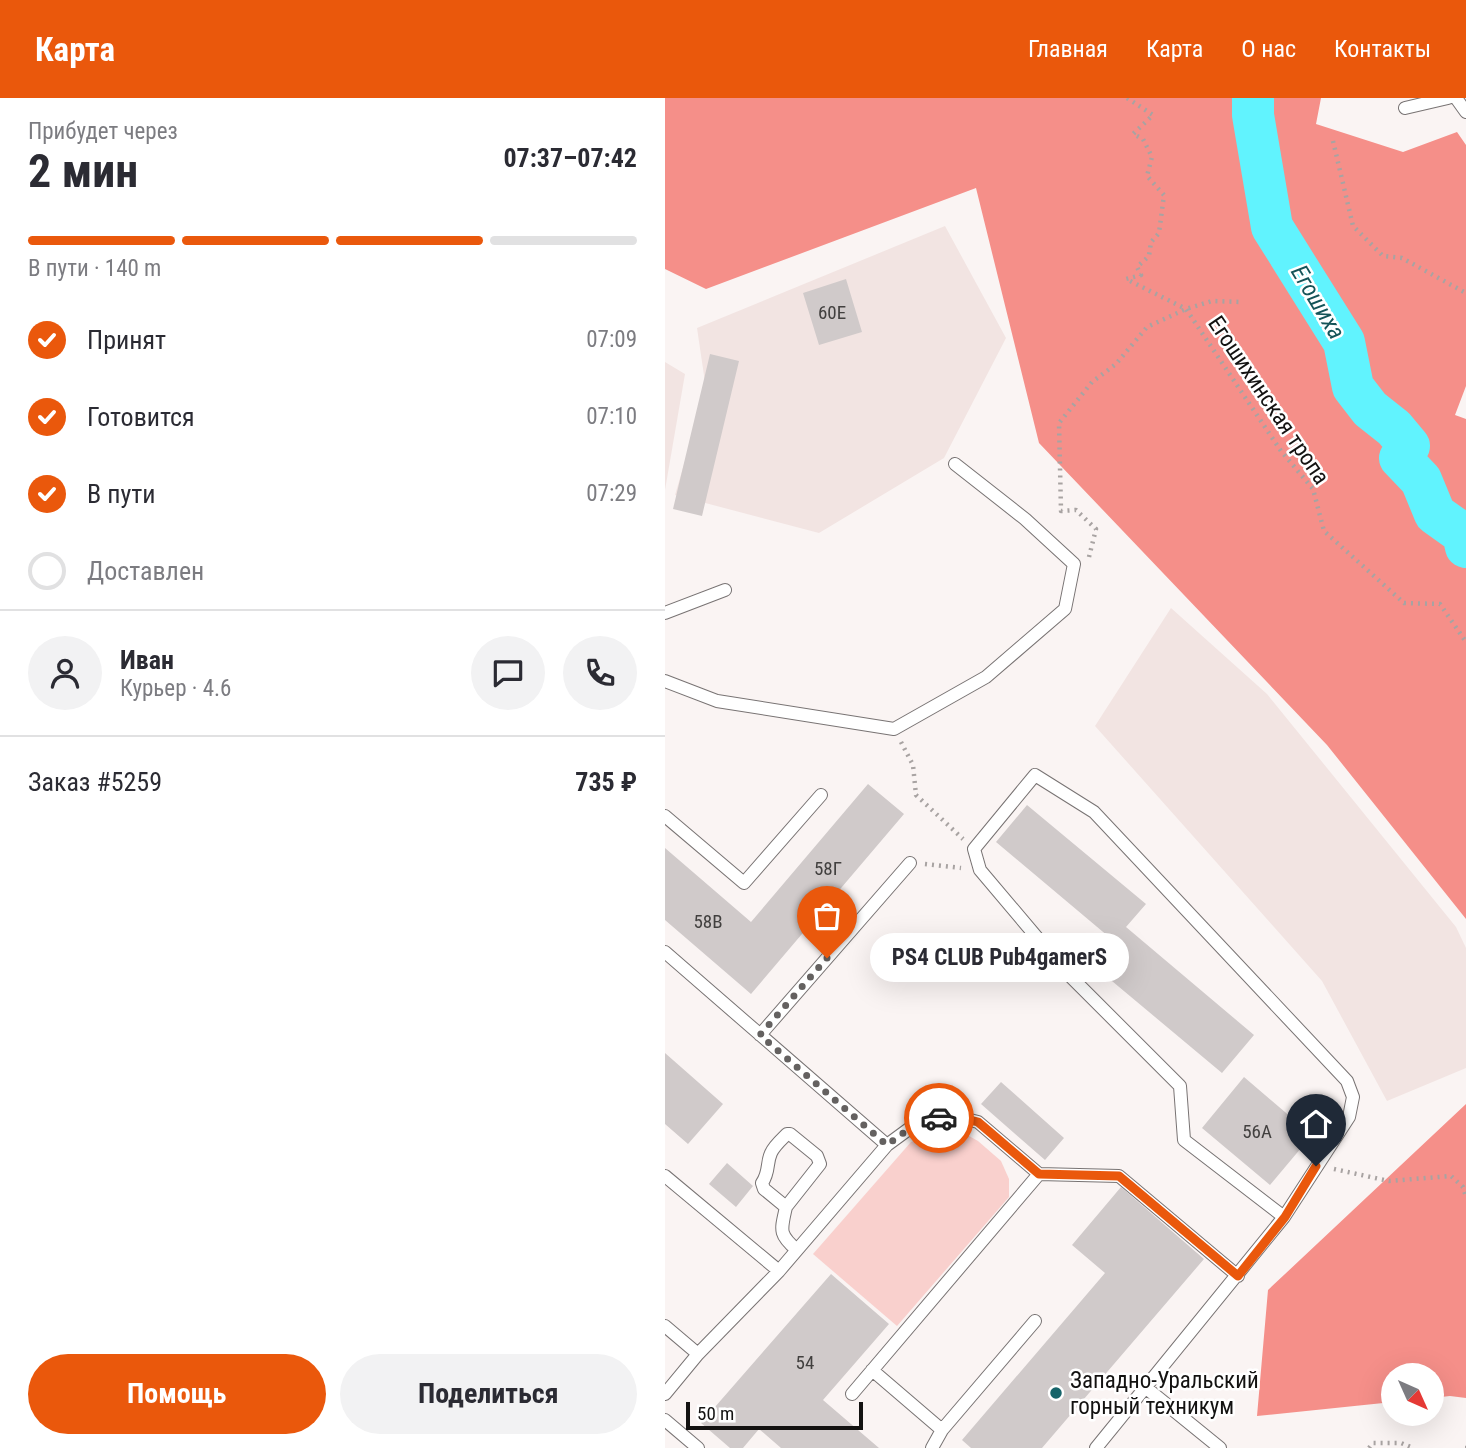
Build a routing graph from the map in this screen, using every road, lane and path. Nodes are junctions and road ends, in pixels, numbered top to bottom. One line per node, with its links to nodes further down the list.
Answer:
1 (1127, 98): 9 (path, Егошихинская тропа)
2 (1448, 98): 4 (lane)
3 (1456, 98): 5 (lane)
4 (1405, 108)
5 (1466, 111)
6 (1333, 141): 7 (path)
7 (1466, 293)
8 (1241, 302): 9 (path, Егошихинская тропа)
9 (1186, 309): 11 (path, Егошихинская тропа); 14 (path, Егошихинская тропа)
10 (955, 464): 16 (lane)
11 (1087, 564)
12 (725, 590): 13 (lane)
13 (665, 613)
14 (1466, 642)
15 (665, 681): 16 (lane)
16 (894, 729): 19 (path)
17 (821, 795): 18 (lane)
18 (665, 816)
19 (974, 849): 21 (lane); 25 (lane)
20 (910, 863): 21 (path); 23 (lane)
21 (980, 870): 30 (lane)
22 (665, 952): 23 (lane)
23 (760, 1035): 24 (lane)
24 (887, 1145): 26 (lane); 31 (lane)
25 (1316, 1166): 28 (path); 30 (lane)
26 (1039, 1174): 33 (lane); 37 (lane)
27 (665, 1176): 32 (lane)
28 (1466, 1197)
29 (786, 1207): 29 (lane); 31 (lane)
30 (1285, 1217): 33 (lane)
31 (797, 1250): 32 (lane)
32 (779, 1271): 36 (lane)
33 (1238, 1276): 38 (lane)
34 (1035, 1321): 42 (lane)
35 (665, 1326): 36 (lane)
36 (698, 1354): 39 (lane)
37 (872, 1370): 40 (lane); 42 (lane)
38 (1145, 1387): 45 (lane); 46 (lane)
39 (665, 1394)
40 (852, 1394)
41 (665, 1420): 43 (lane)
42 (942, 1430): 44 (lane)
43 (698, 1448)
44 (932, 1448)
45 (1095, 1448)
46 (1220, 1448)
47 (1369, 1448): 48 (path)
48 (1413, 1448)

